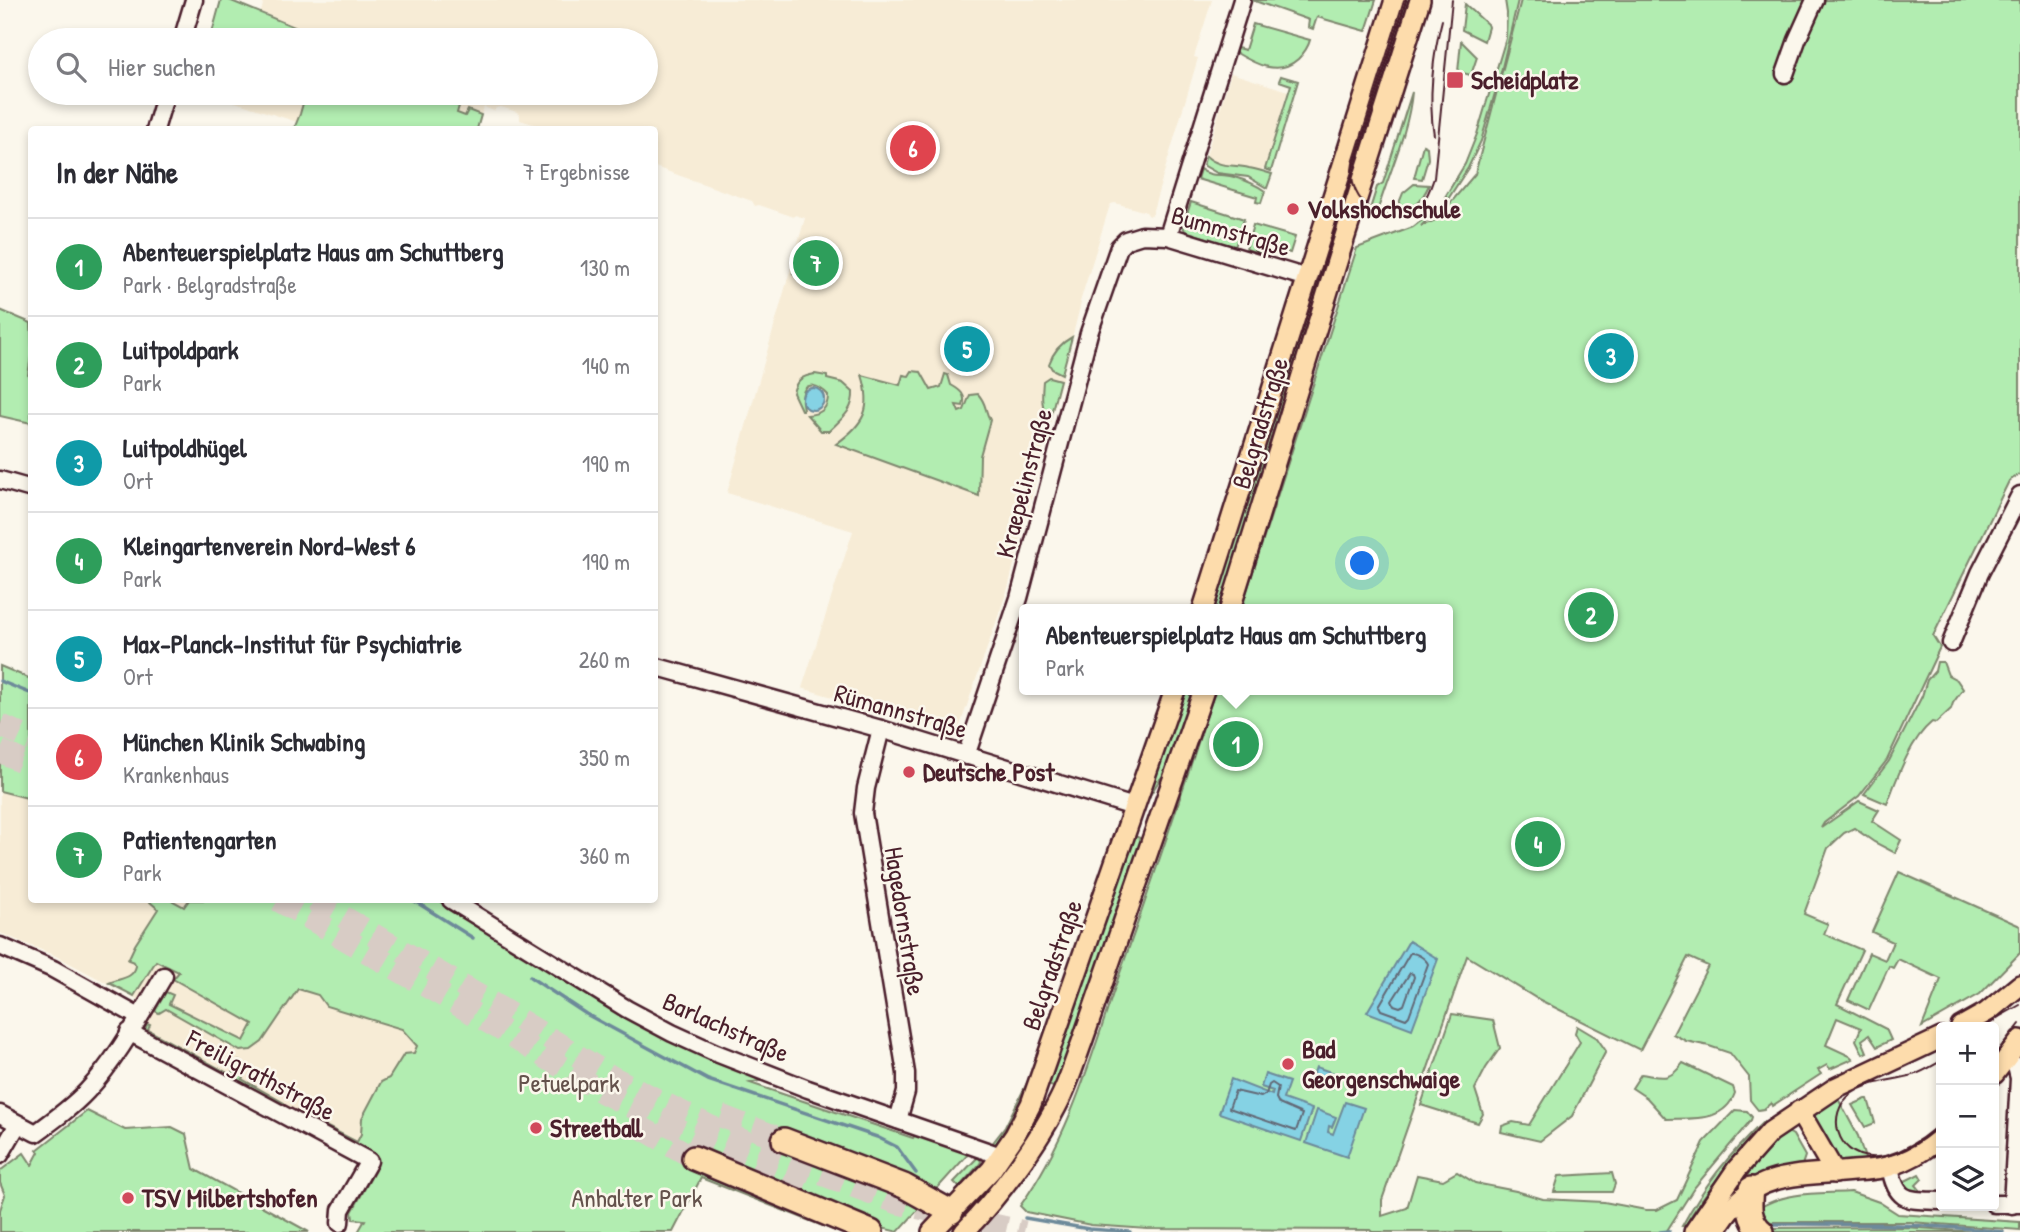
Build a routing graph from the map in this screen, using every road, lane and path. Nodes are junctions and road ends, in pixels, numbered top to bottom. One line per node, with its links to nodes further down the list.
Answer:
1 (194, 0): 6 (street)
2 (1242, 0): 11 (street)
3 (1395, 0): 13 (main road, Belgradstraße)
4 (1420, 0): 12 (main road, Belgradstraße)
5 (1815, 0): 7 (street)
6 (186, 28)
7 (1785, 74)
8 (162, 105): 9 (street)
9 (156, 126)
10 (1142, 235): 11 (street, Bummstraße); 24 (street, Kraepelinstraße)
11 (1168, 236): 13 (street, Bummstraße)
12 (1340, 252): 13 (main road); 18 (main road, Belgradstraße)
13 (1310, 272): 17 (main road, Belgradstraße)
14 (0, 480): 15 (street)
15 (28, 488)
16 (2020, 495): 19 (street)
17 (1205, 604)
18 (1232, 604)
19 (1951, 643)
20 (658, 667): 23 (street, Rümannstraße)
21 (1173, 695): 25 (main road, Belgradstraße)
22 (1202, 695): 38 (main road, Belgradstraße)
23 (881, 729): 24 (street, Rümannstraße); 43 (street, Hagedornstraße)
24 (967, 756): 25 (street, Rümannstraße)
25 (1134, 807): 37 (main road, Belgradstraße)
26 (456, 903): 43 (street, Barlachstraße)
27 (0, 946): 30 (street)
28 (164, 976): 30 (street)
29 (2020, 985): 31 (main road)
30 (139, 1017): 32 (street)
31 (1970, 1022)
32 (129, 1032): 45 (street); 58 (street, Freiligrathstraße)
33 (1936, 1040): 40 (main road)
34 (2020, 1040): 35 (main road)
35 (2006, 1058): 36 (main road); 56 (street)
36 (1999, 1067)
37 (1040, 1082): 38 (main road); 39 (main road, Belgradstraße)
38 (1065, 1086): 42 (main road, Belgradstraße)
39 (1031, 1104): 42 (main road); 49 (main road, Belgradstraße)
40 (1799, 1111): 44 (main road); 52 (main road)
41 (0, 1114): 45 (street)
42 (1051, 1115): 59 (main road, Belgradstraße)
43 (898, 1120): 49 (street, Barlachstraße)
44 (1782, 1123): 53 (main road); 62 (main road)
45 (18, 1124): 48 (street)
46 (784, 1140): 57 (highway)
47 (1936, 1141): 51 (main road)
48 (0, 1156)
49 (1001, 1156): 57 (main road, Belgradstraße)
50 (694, 1158): 60 (highway)
51 (1890, 1166): 52 (main road); 55 (street)
52 (1835, 1173): 53 (main road)
53 (1805, 1175): 54 (main road)
54 (1751, 1189): 63 (main road); 64 (highway)
55 (1936, 1201)
56 (2016, 1204)
57 (951, 1212): 59 (main road); 61 (main road, Belgradstraße)
58 (341, 1223)
59 (974, 1229)
60 (871, 1232)
61 (932, 1232)
62 (1694, 1232)
63 (1715, 1232)
64 (1762, 1232)

